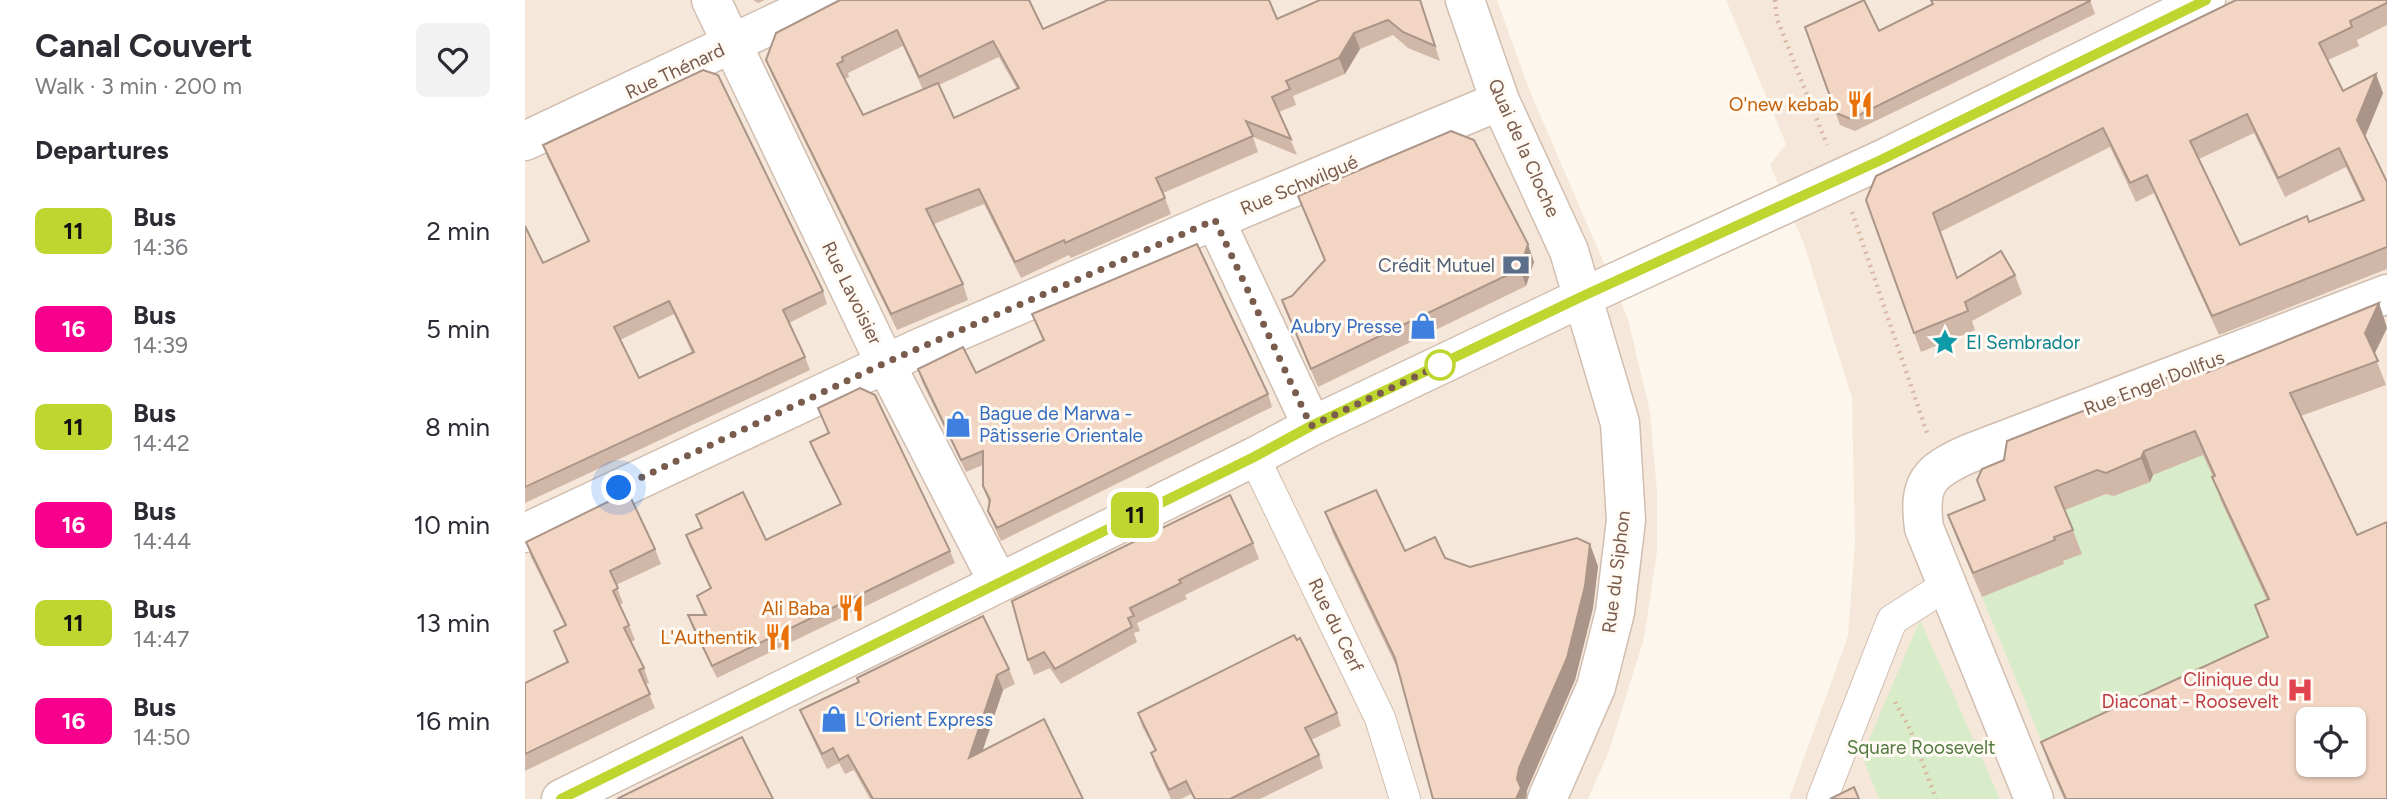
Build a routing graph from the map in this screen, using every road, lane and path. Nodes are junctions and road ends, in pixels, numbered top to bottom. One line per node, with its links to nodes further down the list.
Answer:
1 (711, 0): 6 (street, Rue Lavoisier)
2 (824, 0): 6 (street, Rue Thénard)
3 (1465, 0): 7 (street, Quai de la Cloche)
4 (1775, 0): 9 (path)
5 (2206, 0): 9 (street)
6 (733, 45): 8 (street, Rue Thénard); 13 (street, Rue Lavoisier)
7 (1500, 101): 10 (street, Rue Schwilgué); 11 (street, Quai de la Cloche)
8 (525, 141)
9 (1840, 177): 11 (street); 16 (path)
10 (1215, 220): 13 (street, Rue Schwilgué); 14 (street)
11 (1598, 289): 14 (street); 23 (street, Rue du Siphon)
12 (2387, 294): 16 (street, Rue Engel Dollfus)
13 (885, 363): 17 (street, Rue Schwilgué); 18 (street, Rue Lavoisier)
14 (1311, 426): 15 (street)
15 (1254, 457): 18 (street); 22 (street, Rue du Cerf)
16 (1928, 464): 19 (street)
17 (525, 533)
18 (998, 582): 21 (street)
19 (1947, 584): 20 (street); 26 (street)
20 (1875, 665): 24 (street); 25 (path)
21 (561, 799)
22 (1405, 799)
23 (1547, 799)
24 (1822, 799)
25 (1936, 799)
26 (2034, 799)

